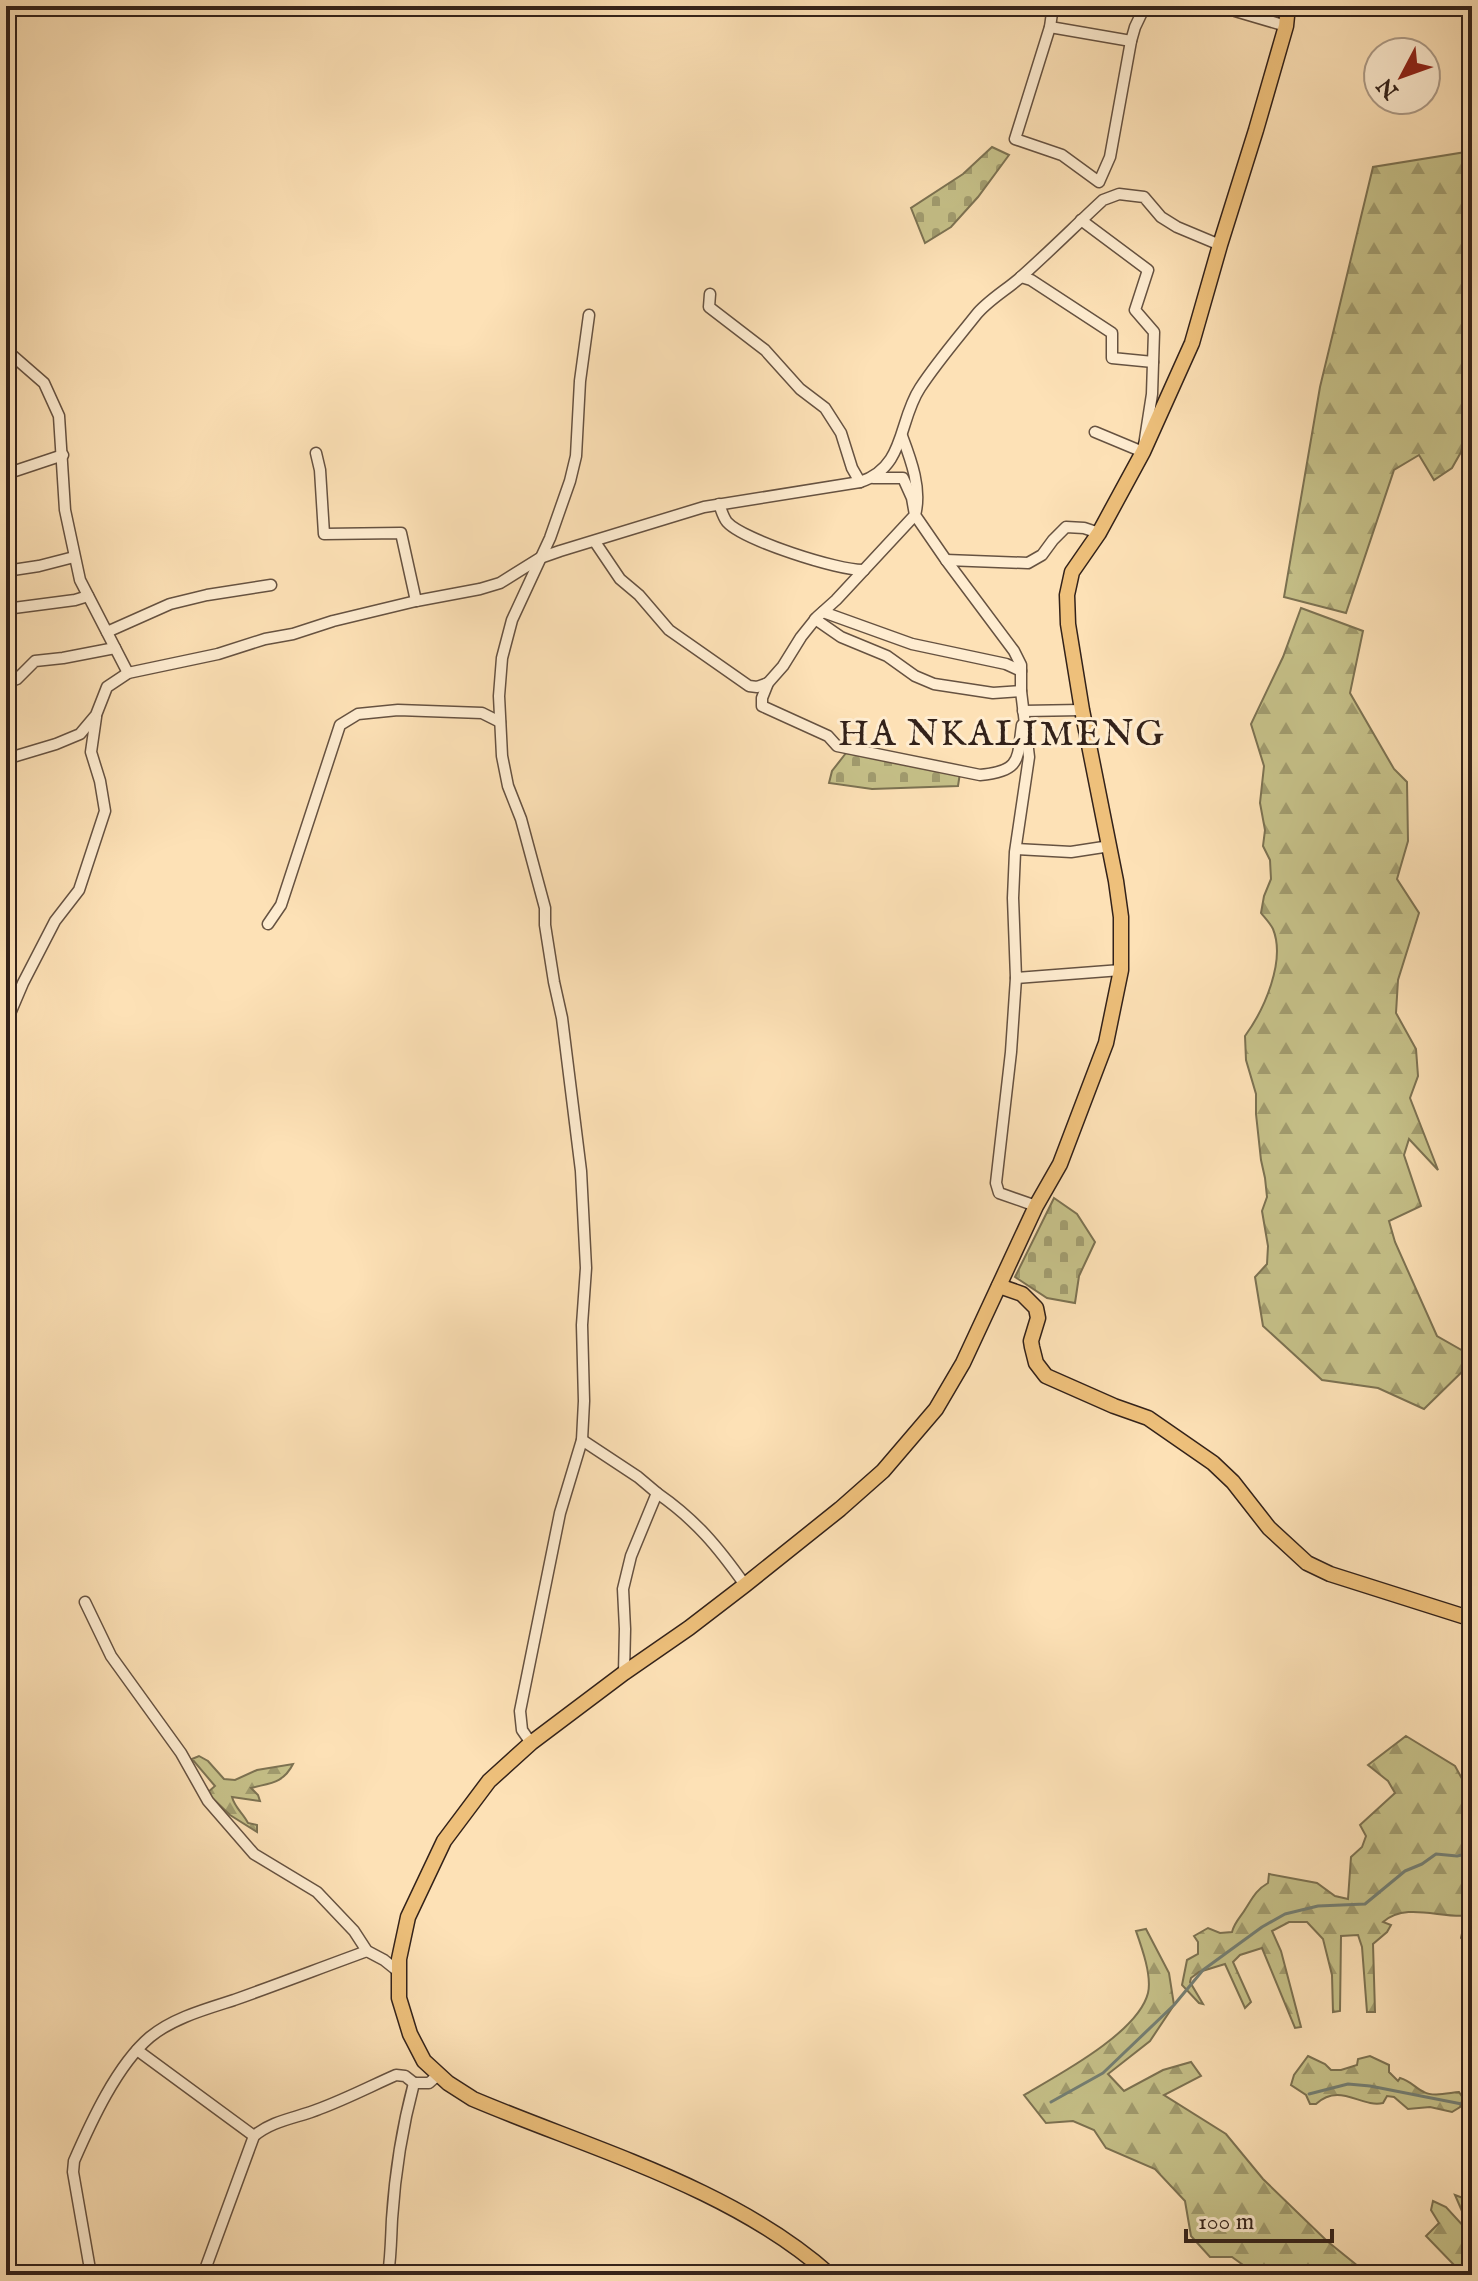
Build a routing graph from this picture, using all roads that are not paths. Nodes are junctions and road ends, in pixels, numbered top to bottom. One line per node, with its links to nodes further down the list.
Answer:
1 (1053, 6): 6 (street)
2 (1145, 6): 7 (street)
3 (1236, 6): 5 (street)
4 (1288, 6): 5 (main road)
5 (1286, 26): 9 (main road)
6 (1050, 27): 7 (street); 7 (street)
7 (1131, 41)
8 (1081, 220): 9 (street); 10 (street); 14 (street)
9 (1220, 245): 17 (main road)
10 (1021, 277): 14 (street); 16 (street)
11 (710, 294): 22 (street)
12 (589, 315): 28 (street)
13 (13, 356): 19 (street)
14 (1153, 362): 17 (street)
15 (1095, 432): 17 (street)
16 (902, 436): 21 (street); 24 (street)
17 (1143, 452): 25 (main road)
18 (316, 453): 34 (street)
19 (63, 455): 20 (street); 27 (street)
20 (6, 474)
21 (873, 478): 22 (street); 24 (street)
22 (860, 482): 23 (street)
23 (719, 504): 26 (street); 30 (street)
24 (915, 515): 29 (street); 30 (street)
25 (1099, 533): 29 (street); 44 (main road)
26 (595, 542): 28 (street); 42 (street)
27 (74, 557): 31 (street); 33 (street)
28 (540, 558): 34 (street); 47 (street)
29 (946, 560): 39 (street)
30 (864, 570): 36 (street)
31 (6, 571)
32 (271, 585): 37 (street)
33 (88, 596): 35 (street); 37 (street)
34 (416, 601): 40 (street)
35 (6, 609)
36 (819, 615): 39 (street); 42 (street); 43 (street)
37 (107, 632): 38 (street)
38 (115, 648): 40 (street); 41 (street)
39 (1021, 671): 43 (street)
40 (128, 673): 46 (street)
41 (6, 683)
42 (768, 683): 45 (street)
43 (1021, 691): 45 (street)
44 (1082, 710): 45 (street); 49 (main road)
45 (1024, 713): 50 (street)
46 (96, 715): 48 (street); 54 (street)
47 (500, 722): 51 (street); 57 (street)
48 (6, 759)
49 (1110, 846): 50 (street); 52 (main road)
50 (1016, 849): 53 (street)
51 (268, 924)
52 (1121, 970): 53 (street); 55 (main road)
53 (1016, 978): 55 (street)
54 (6, 1023)
55 (1036, 1206): 56 (main road)
56 (999, 1286): 59 (main road); 61 (main road)
57 (582, 1440): 58 (street); 63 (street)
58 (657, 1493): 59 (street); 62 (street)
59 (745, 1585): 62 (main road)
60 (85, 1602): 64 (street)
61 (1472, 1619)
62 (624, 1673): 63 (main road)
63 (531, 1743): 65 (main road)
64 (367, 1951): 65 (street); 66 (street)
65 (399, 1972): 67 (main road)
66 (137, 2050): 69 (street); 70 (street)
67 (438, 2075): 68 (street); 73 (main road)
68 (414, 2083): 69 (street); 72 (street)
69 (254, 2136): 71 (street)
70 (91, 2275)
71 (203, 2275)
72 (388, 2275)
73 (830, 2275)

